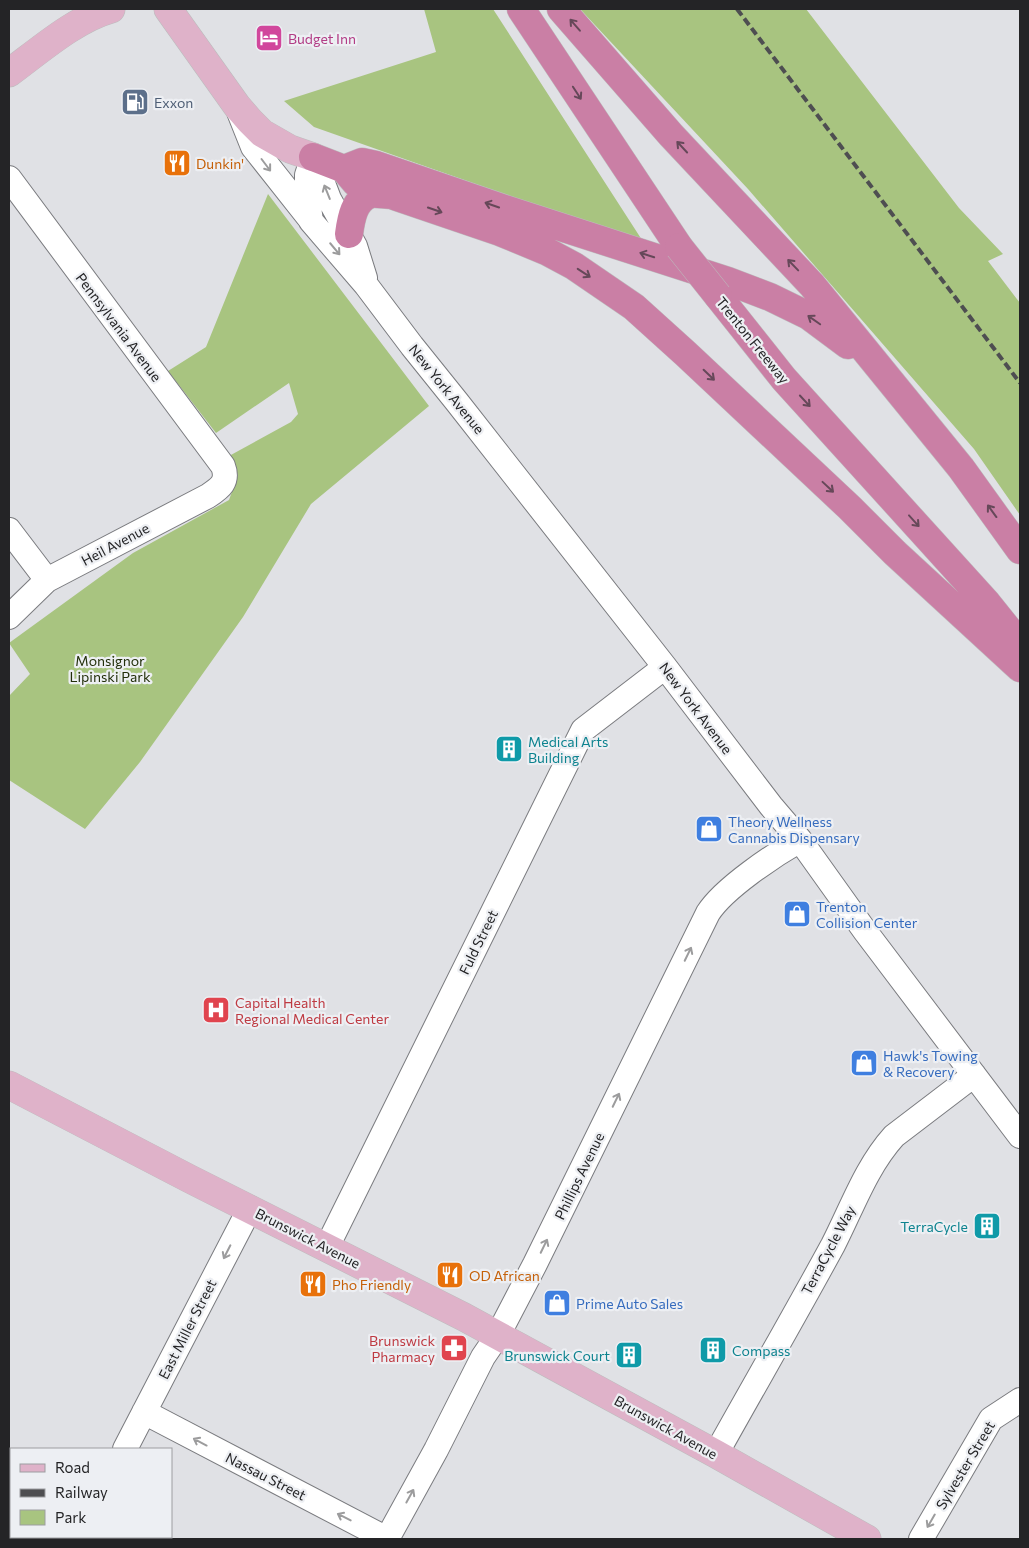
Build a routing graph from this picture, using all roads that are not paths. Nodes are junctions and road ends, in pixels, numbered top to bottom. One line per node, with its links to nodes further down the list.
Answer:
1 (111, 9): 5 (main road)
2 (168, 9): 7 (main road)
3 (521, 9): 21 (highway, Trenton Freeway, one-way to 21, bridge)
4 (561, 9): 15 (highway, one-way to 4)
5 (76, 18): 6 (main road)
6 (9, 73)
7 (236, 106): 8 (main road); 12 (street, New York Avenue, one-way to 12)
8 (313, 157): 9 (highway); 12 (street); 13 (street, New York Avenue, one-way to 8)
9 (344, 169): 11 (highway); 15 (highway, one-way to 9)
10 (9, 178): 16 (street, Pennsylvania Avenue)
11 (395, 195): 13 (highway); 23 (highway, one-way to 23)
12 (311, 221): 14 (street, New York Avenue, one-way to 14)
13 (349, 234): 14 (street, New York Avenue)
14 (366, 285): 22 (street, New York Avenue)
15 (882, 369): 18 (highway, one-way to 15)
16 (225, 478): 19 (street, Heil Avenue)
17 (9, 530): 19 (street)
18 (1020, 550)
19 (46, 580): 20 (street, Heil Avenue)
20 (9, 618)
21 (1020, 644)
22 (665, 667): 24 (street, New York Avenue); 29 (street, Fuld Street)
23 (1020, 668)
24 (800, 840): 25 (street, New York Avenue); 30 (street, Phillips Avenue, one-way to 24)
25 (974, 1075): 27 (street, New York Avenue); 34 (street, TerraCycle Way)
26 (9, 1085): 28 (main road, Brunswick Avenue)
27 (1020, 1136)
28 (250, 1208): 29 (main road, Brunswick Avenue); 32 (street, East Miller Street, one-way to 32)
29 (327, 1247): 30 (main road, Brunswick Avenue)
30 (498, 1335): 34 (main road, Brunswick Avenue); 35 (street, Phillips Avenue, one-way to 30)
31 (1020, 1400): 37 (street, Sylvester Street, one-way to 37)
32 (144, 1412): 33 (street, East Miller Street); 35 (street, Nassau Street, one-way to 32)
33 (126, 1448)
34 (716, 1454): 36 (main road, Brunswick Avenue)
35 (387, 1539)
36 (867, 1539)
37 (921, 1539)

